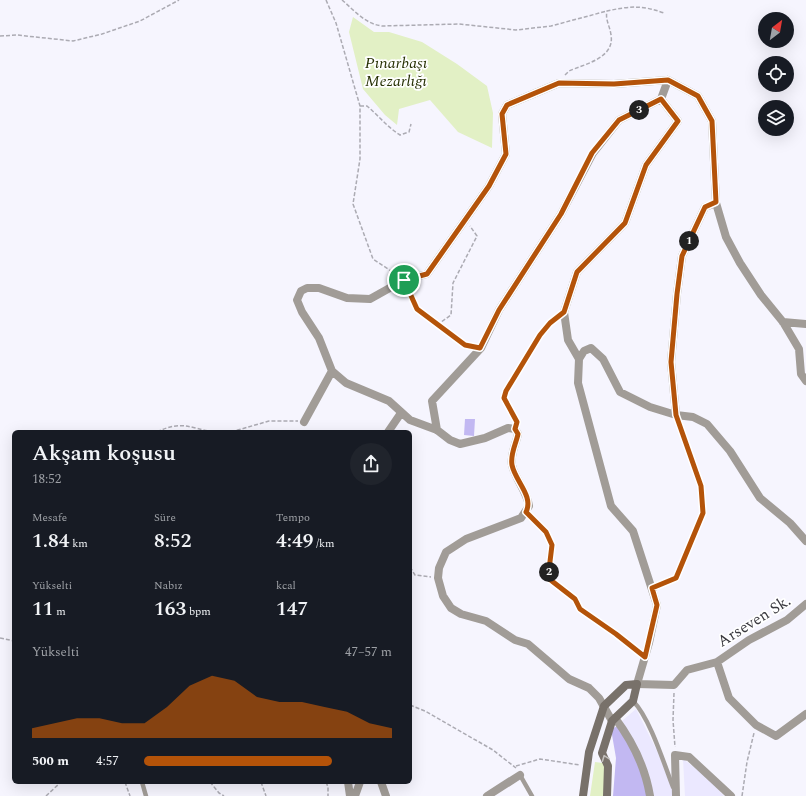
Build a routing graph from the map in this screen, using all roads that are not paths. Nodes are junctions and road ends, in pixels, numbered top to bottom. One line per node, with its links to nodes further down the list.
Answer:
1 (668, 80): 2 (street); 3 (street); 8 (street)
2 (661, 99): 4 (street); 15 (street)
3 (716, 202): 5 (street); 11 (street)
4 (564, 312): 7 (street); 13 (lane)
5 (783, 322): 6 (street); 9 (street)
6 (806, 324)
7 (579, 359): 11 (street); 19 (street)
8 (332, 371): 10 (street); 12 (street)
9 (806, 381)
10 (401, 413): 14 (street); 15 (street)
11 (676, 415): 16 (street)
12 (304, 422)
13 (515, 429): 15 (street); 21 (street)
14 (389, 430)
15 (437, 430)
16 (806, 541)
17 (806, 604): 18 (street, Arseven Sk.)
18 (716, 662): 19 (street, Arseven Sk.); 22 (street)
19 (637, 684): 20 (street); 21 (street)
20 (633, 701): 23 (street); 29 (lane)
21 (604, 706): 23 (street); 36 (street)
22 (806, 714)
23 (614, 719): 37 (street, one-way to 23); 38 (street)
24 (520, 775): 34 (street); 35 (lane)
25 (143, 784): 30 (lane)
26 (348, 784): 31 (street)
27 (359, 784): 32 (street)
28 (382, 784): 33 (street)
29 (676, 794): 39 (street)
30 (146, 796)
31 (350, 796)
32 (355, 796)
33 (386, 796)
34 (487, 796)
35 (532, 796)
36 (583, 796)
37 (607, 796)
38 (650, 796)
39 (732, 796)

